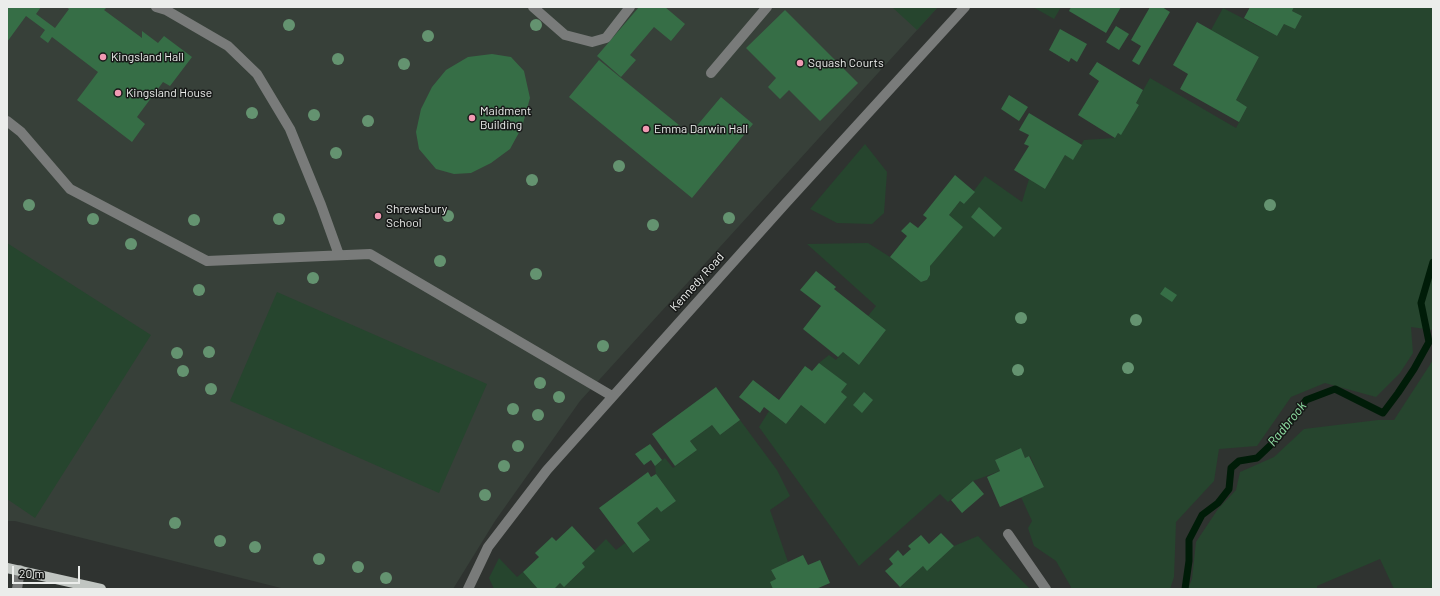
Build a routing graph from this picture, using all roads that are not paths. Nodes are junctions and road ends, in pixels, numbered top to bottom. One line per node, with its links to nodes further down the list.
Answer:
1 (156, 7): 8 (street)
2 (533, 7): 3 (street)
3 (630, 7)
4 (767, 7): 6 (street)
5 (965, 7): 9 (street, Kennedy Road)
6 (711, 72)
7 (7, 121): 8 (street)
8 (339, 255): 9 (street)
9 (612, 396): 15 (street, Kennedy Road)
10 (1008, 534): 16 (street)
11 (7, 568): 12 (main road)
12 (20, 570): 13 (street); 14 (main road)
13 (17, 589)
14 (101, 589)
15 (468, 589)
16 (1046, 589)

